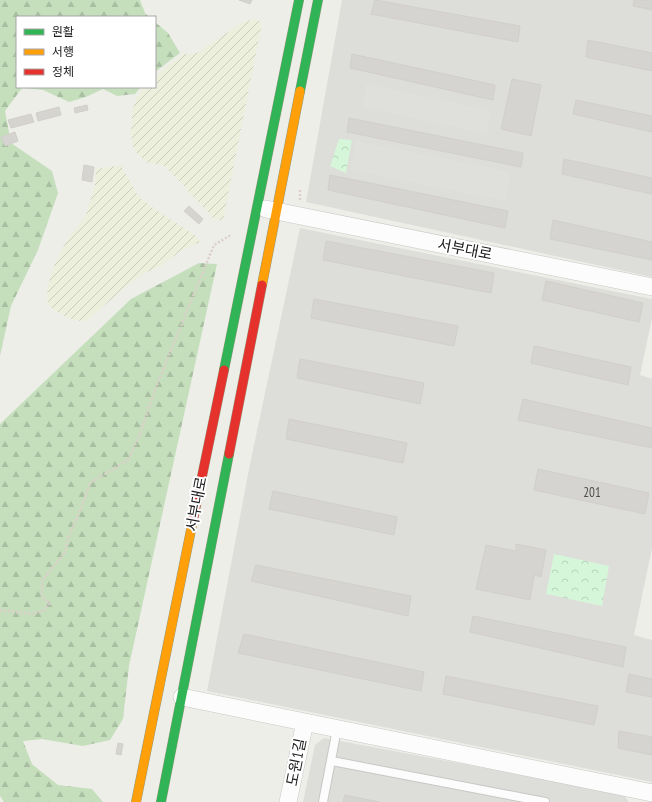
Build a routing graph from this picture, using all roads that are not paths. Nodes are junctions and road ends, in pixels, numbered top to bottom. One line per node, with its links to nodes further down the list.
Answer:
1 (299, 0): 3 (main road, 서부대로)
2 (318, 0): 4 (main road, 서부대로)
3 (256, 207): 4 (street, 서부대로); 11 (main road, 서부대로)
4 (277, 211): 5 (street, 서부대로); 6 (main road, 서부대로)
5 (652, 287)
6 (182, 697): 7 (street); 12 (main road, 서부대로)
7 (304, 722): 8 (street); 13 (street, 도원1길)
8 (337, 729): 9 (lane); 10 (street)
9 (332, 760): 14 (lane); 15 (lane)
10 (641, 795)
11 (136, 802)
12 (161, 802)
13 (288, 802)
14 (323, 802)
15 (545, 802)

